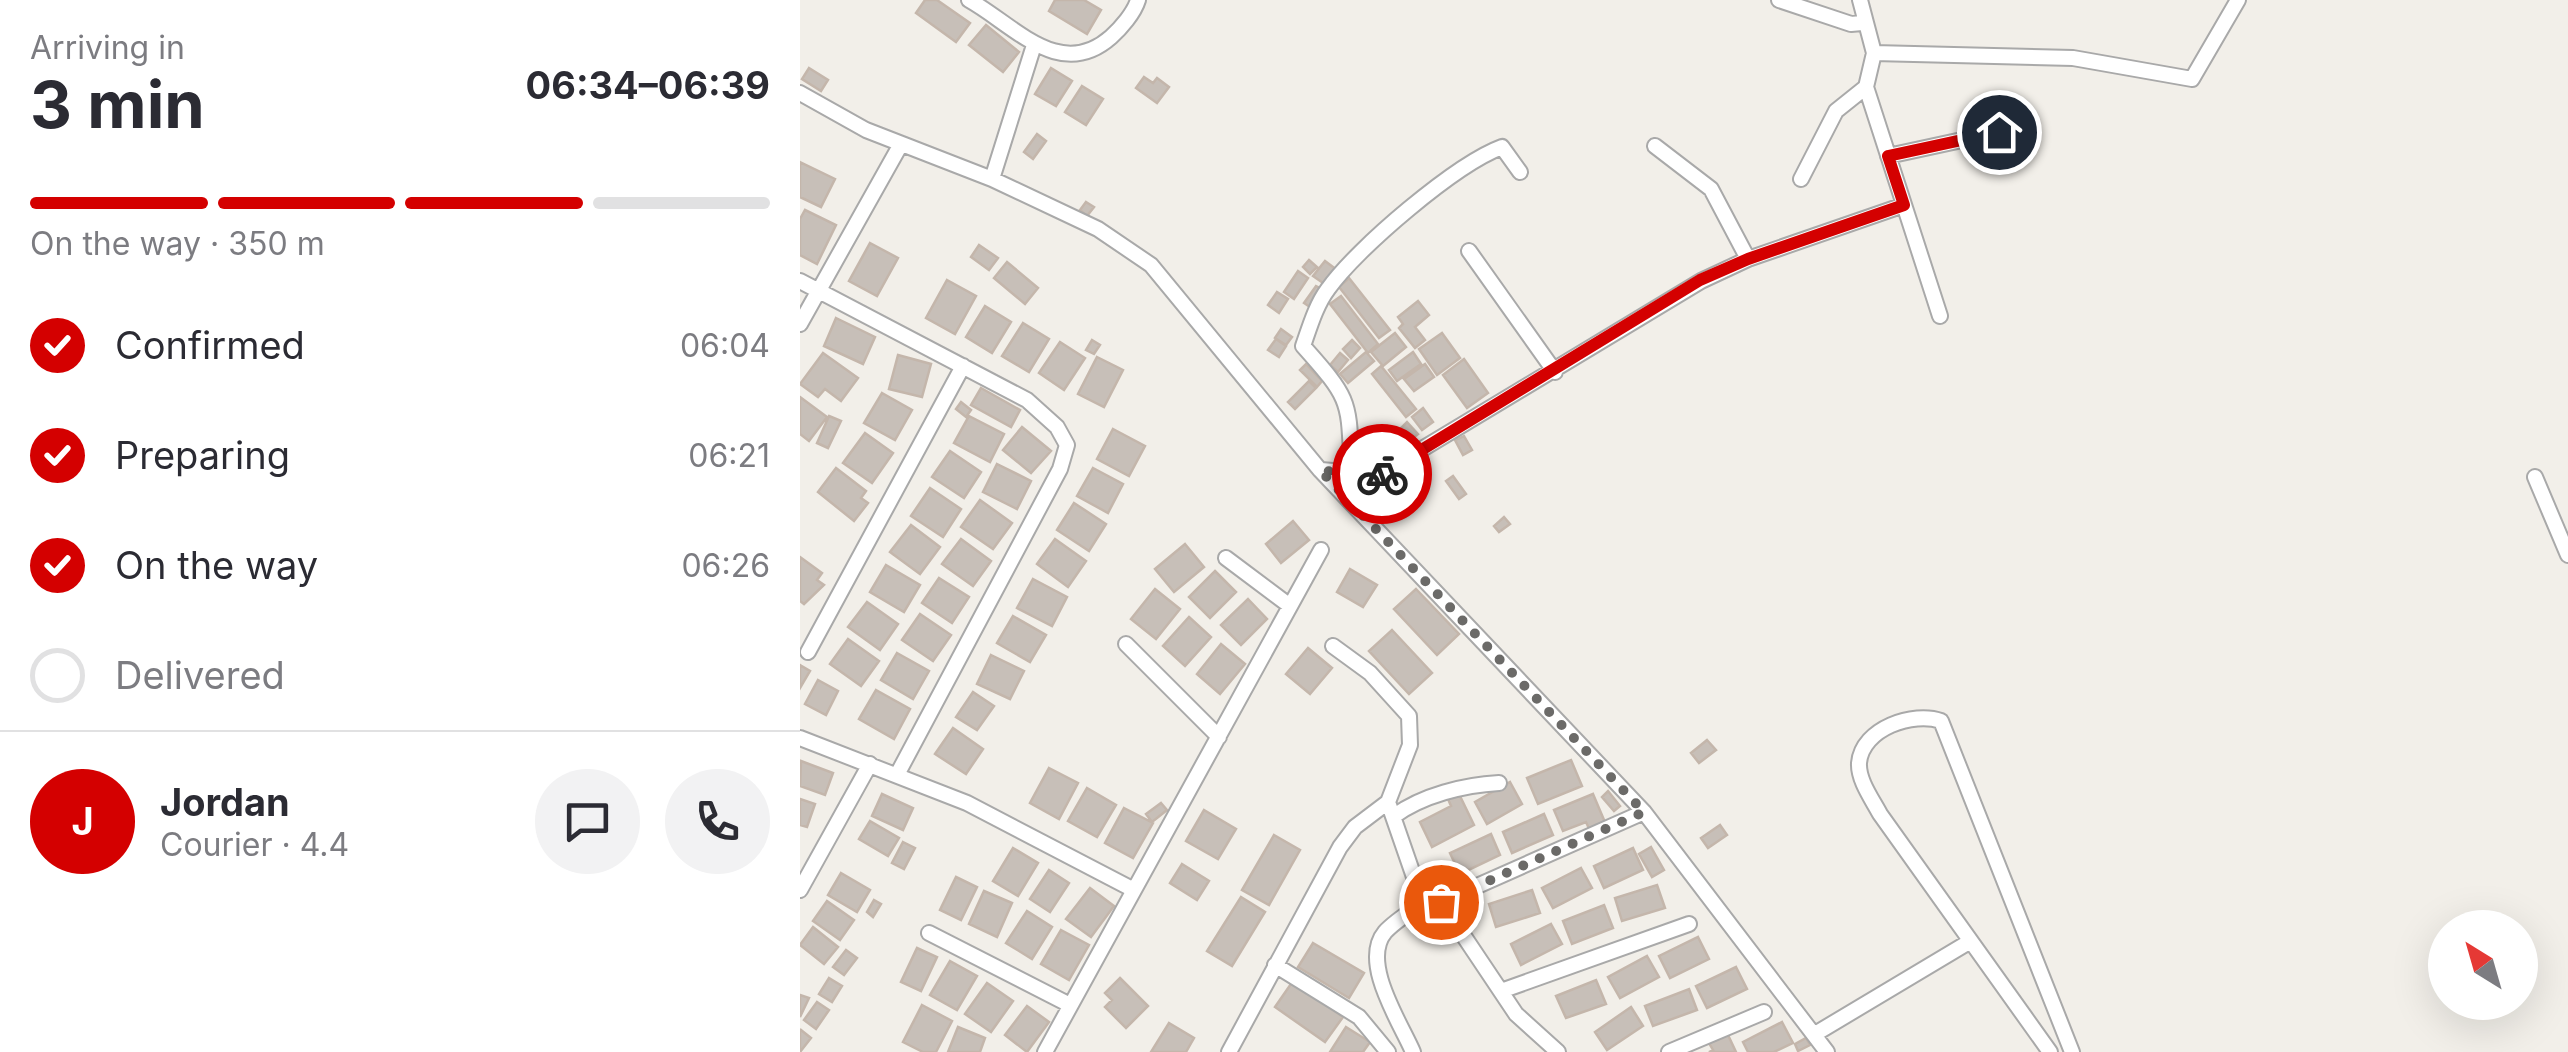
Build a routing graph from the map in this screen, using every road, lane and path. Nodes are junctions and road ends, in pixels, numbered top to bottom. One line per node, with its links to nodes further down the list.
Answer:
1 (968, 0): 7 (street)
2 (1138, 0): 7 (street)
3 (1779, 0): 6 (street)
4 (1860, 0): 6 (street)
5 (2238, 0): 8 (street)
6 (1862, 23): 8 (street)
7 (1034, 45): 16 (street)
8 (1874, 53): 9 (street)
9 (1866, 86): 14 (street); 17 (street)
10 (800, 93): 12 (street)
11 (1999, 132): 14 (street)
12 (902, 144): 16 (street); 22 (street)
13 (1654, 146): 20 (street)
14 (1888, 156): 18 (street)
15 (1520, 172): 28 (street)
16 (992, 179): 27 (street)
17 (1801, 179)
18 (1904, 205): 20 (street); 23 (street)
19 (1469, 251): 26 (street)
20 (1748, 259): 26 (street)
21 (800, 281): 22 (street)
22 (818, 290): 24 (street); 25 (street)
23 (1940, 316)
24 (800, 324)
25 (963, 366): 36 (street); 40 (street)
26 (1555, 372): 28 (street)
27 (1320, 470): 28 (street); 43 (street)
28 (1352, 476)
29 (2535, 477): 31 (street)
30 (1322, 550): 33 (street)
31 (2568, 555)
32 (1226, 558): 33 (street)
33 (1290, 606): 37 (street)
34 (1126, 644): 37 (street)
35 (1333, 646): 42 (street)
36 (808, 652)
37 (1219, 737): 45 (street)
38 (800, 738): 39 (street)
39 (870, 764): 40 (street); 44 (street)
40 (898, 773): 45 (street)
41 (1499, 783): 42 (street)
42 (1391, 809): 46 (street); 51 (street)
43 (1644, 812): 47 (street); 55 (street)
44 (800, 890)
45 (1132, 890): 53 (street)
46 (1423, 902): 47 (street); 59 (street)
47 (1441, 902): 52 (street)
48 (1689, 924): 52 (street)
49 (930, 933): 53 (street)
50 (1969, 942): 55 (street); 63 (street); 64 (street)
51 (1275, 965): 57 (street); 58 (street)
52 (1501, 990): 60 (street)
53 (1070, 1005): 56 (street)
54 (1764, 1012): 61 (street)
55 (1815, 1034): 62 (street)
56 (1045, 1052)
57 (1228, 1052)
58 (1388, 1052)
59 (1413, 1052)
60 (1558, 1052)
61 (1669, 1052)
62 (1826, 1052)
63 (2050, 1052)
64 (2072, 1052)

